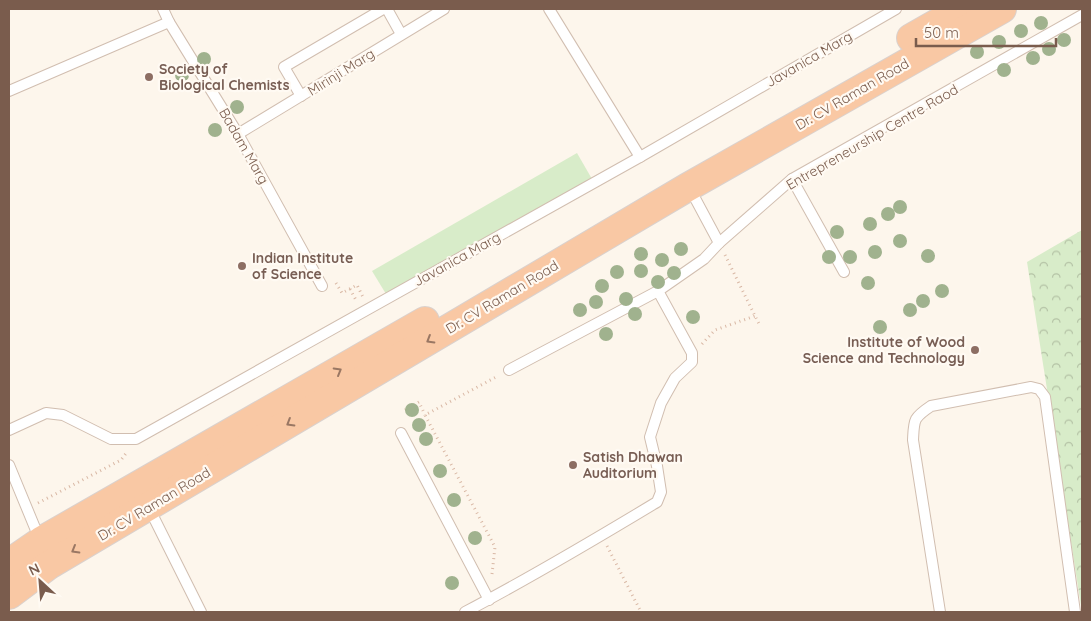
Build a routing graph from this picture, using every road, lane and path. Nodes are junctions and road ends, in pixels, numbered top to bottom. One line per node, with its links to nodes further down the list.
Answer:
1 (163, 9): 9 (lane, Badam Marg)
2 (385, 9): 10 (lane); 12 (lane)
3 (444, 9): 10 (lane, Mirinji Marg)
4 (550, 9): 14 (lane)
5 (896, 9): 14 (lane, Javanica Marg)
6 (962, 9): 27 (highway, Dr. CV Raman Road, one-way to 6)
7 (1002, 9): 16 (highway, Dr. CV Raman Road)
8 (1081, 19): 15 (lane, Entrepreneurship Centre Raod)
9 (169, 22): 11 (lane); 13 (lane, Badam Marg)
10 (401, 34): 12 (lane, Mirinji Marg)
11 (9, 91)
12 (300, 96): 13 (lane, Mirinji Marg)
13 (238, 134): 19 (lane, Badam Marg)
14 (640, 157): 31 (lane, Javanica Marg)
15 (792, 180): 17 (lane, Entrepreneurship Centre Raod); 18 (lane)
16 (688, 187): 17 (lane); 33 (highway, Dr. CV Raman Road, one-way to 33)
17 (719, 243): 20 (lane, Entrepreneurship Centre Raod); 21 (path)
18 (844, 272)
19 (322, 286)
20 (658, 291): 23 (lane); 24 (lane, Entrepreneurship Centre Raod)
21 (755, 316): 22 (path); 23 (path)
22 (760, 324)
23 (692, 353): 35 (lane)
24 (509, 370): 26 (path)
25 (405, 410): 26 (path)
26 (425, 415): 39 (path)
27 (241, 427): 29 (lane); 36 (highway, Dr. CV Raman Road)
28 (9, 430): 31 (lane, Javanica Marg)
29 (211, 432)
30 (401, 433): 39 (lane)
31 (136, 439): 34 (path)
32 (9, 465): 34 (lane)
33 (148, 507): 38 (highway, Dr. CV Raman Road, one-way to 38); 40 (lane)
34 (27, 509): 36 (lane)
35 (602, 536): 39 (lane); 42 (path)
36 (41, 541): 37 (highway, Dr. CV Raman Road)
37 (9, 563)
38 (9, 596)
39 (489, 600): 41 (lane)
40 (201, 612)
41 (465, 612)
42 (641, 612)
43 (940, 612): 44 (lane)
44 (1075, 612)

